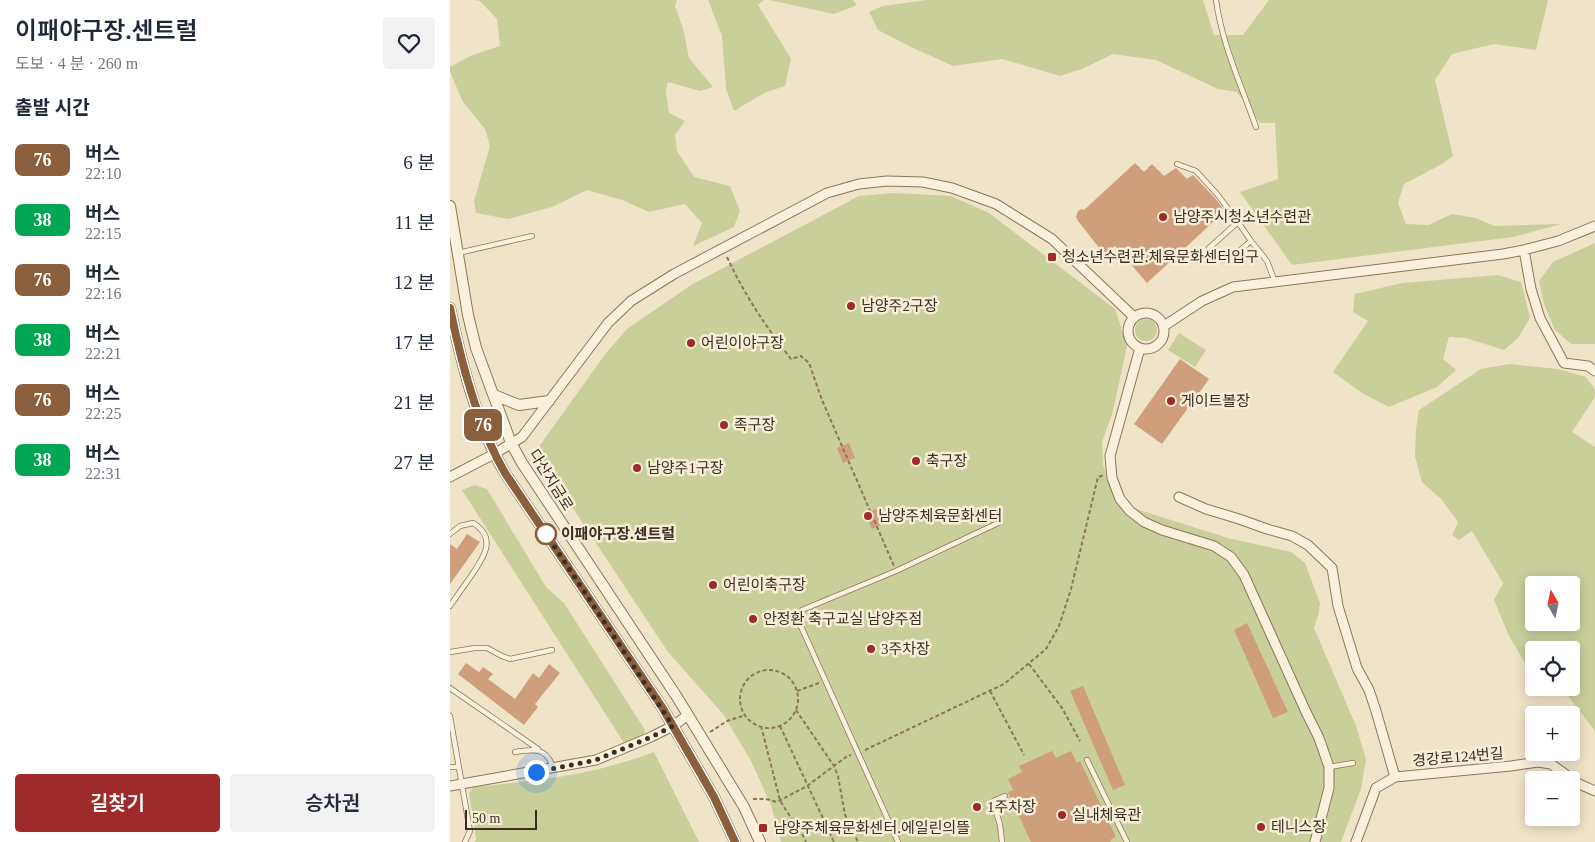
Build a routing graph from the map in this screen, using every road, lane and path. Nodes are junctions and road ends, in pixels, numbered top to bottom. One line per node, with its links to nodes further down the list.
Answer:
1 (1216, 0): 2 (lane)
2 (1256, 126)
3 (1177, 164): 5 (lane)
4 (450, 206): 11 (street, 다산지금로)
5 (1238, 222): 8 (lane); 8 (lane)
6 (1595, 226): 10 (street)
7 (532, 236): 11 (lane)
8 (1252, 241): 12 (lane)
9 (723, 249): 14 (street); 19 (street); 27 (path)
10 (1524, 250): 12 (street); 17 (street)
11 (458, 253): 18 (street, 다산지금로)
12 (1275, 282): 15 (street)
13 (450, 308): 21 (street)
14 (1134, 318): 15 (street); 16 (street)
15 (1164, 326): 16 (street)
16 (1140, 348): 22 (street)
17 (1595, 371)
18 (494, 394): 19 (street); 20 (street, 다산지금로)
19 (549, 401): 20 (street)
20 (511, 444): 21 (street); 37 (street, 다산지금로)
21 (494, 454): 23 (street); 41 (street)
22 (1111, 472): 31 (path); 53 (street)
23 (450, 477)
24 (1178, 497): 56 (street)
25 (998, 524): 27 (lane)
26 (450, 534): 28 (lane)
27 (896, 570): 32 (lane)
28 (450, 606)
29 (552, 650): 30 (lane)
30 (450, 652)
31 (1029, 664): 35 (path); 44 (path)
32 (826, 680): 34 (path); 47 (lane)
33 (450, 688): 45 (lane)
34 (797, 691): 36 (path); 38 (path)
35 (990, 691): 47 (path); 48 (path)
36 (796, 710): 40 (path); 52 (path)
37 (688, 715): 41 (street); 66 (street, 다산지금로)
38 (746, 715): 42 (path); 43 (path)
39 (450, 716): 51 (lane)
40 (780, 725): 42 (path); 59 (path)
41 (673, 726): 55 (street); 65 (street)
42 (762, 726): 63 (path)
43 (706, 735)
44 (1080, 741)
45 (538, 749): 46 (lane); 55 (lane)
46 (515, 752)
47 (859, 753): 52 (path); 70 (lane)
48 (1024, 755)
49 (1088, 760): 72 (lane)
50 (1353, 763): 53 (lane)
51 (459, 766): 54 (lane); 57 (lane)
52 (834, 766): 59 (path); 69 (path)
53 (1329, 767): 73 (street)
54 (450, 768)
55 (554, 769): 57 (street)
56 (1395, 777): 60 (street, 경강로124번길); 74 (street, 경강로124번길)
57 (462, 784): 58 (street); 64 (lane)
58 (450, 786)
59 (807, 786): 63 (path); 68 (path)
60 (1595, 791)
61 (1005, 796): 71 (lane)
62 (753, 800): 63 (path)
63 (780, 800): 67 (path)
64 (465, 842)
65 (735, 842)
66 (760, 842)
67 (806, 842)
68 (834, 842)
69 (858, 842)
70 (898, 842)
71 (1002, 842)
72 (1127, 842)
73 (1315, 842)
74 (1356, 842)

